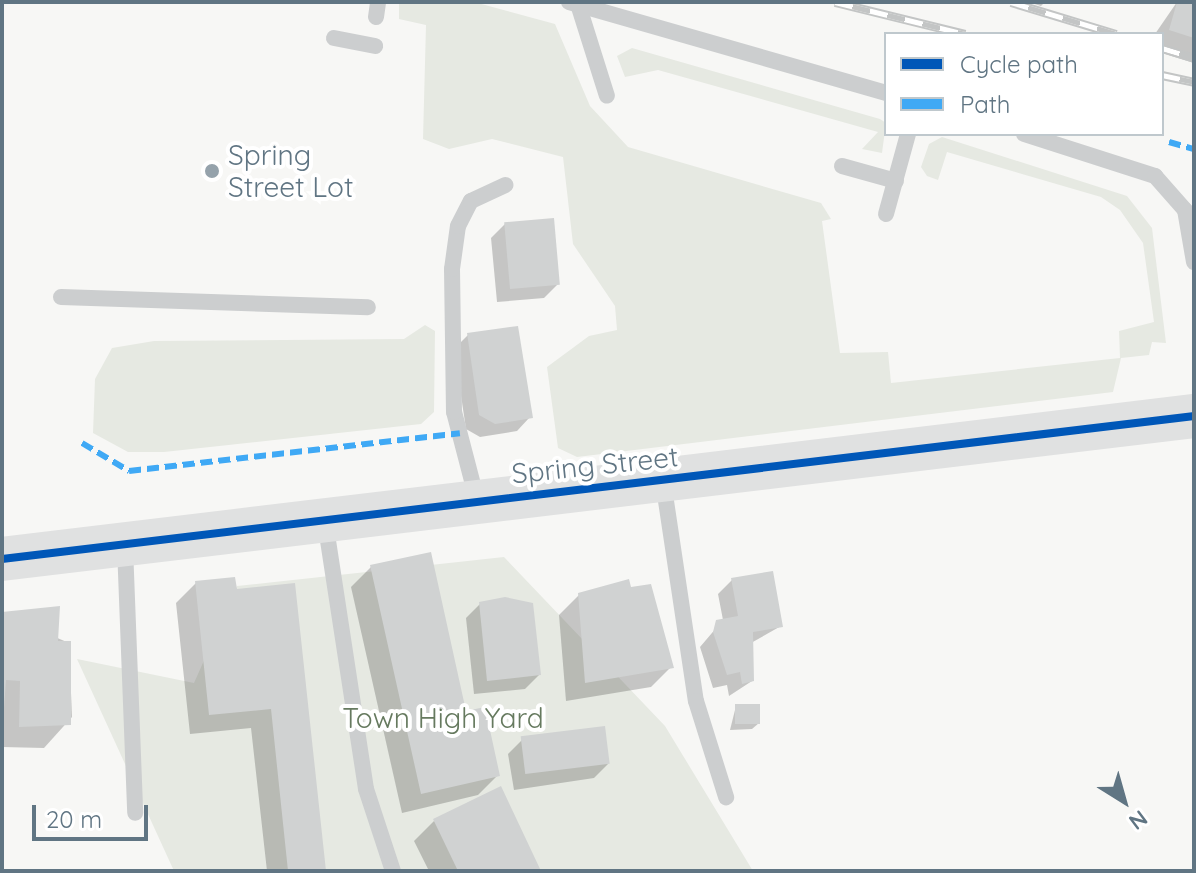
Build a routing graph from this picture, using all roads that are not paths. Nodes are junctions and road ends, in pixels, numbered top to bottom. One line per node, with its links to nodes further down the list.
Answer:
1 (574, 3): 4 (lane); 5 (lane)
2 (334, 38): 3 (lane)
3 (375, 46)
4 (884, 92)
5 (607, 96)
6 (907, 136): 9 (lane)
7 (1031, 136): 11 (lane)
8 (842, 166): 9 (lane)
9 (896, 181): 12 (lane)
10 (506, 185): 18 (lane)
11 (1189, 212): 13 (lane)
12 (886, 214)
13 (1194, 262)
14 (61, 297): 15 (lane)
15 (368, 307)
16 (1194, 416): 17 (street, Spring Street)
17 (663, 479): 18 (street, Spring Street); 22 (lane)
18 (477, 500): 19 (street, Spring Street)
19 (324, 520): 20 (street, Spring Street); 24 (lane)
20 (125, 545): 21 (street, Spring Street); 23 (lane)
21 (2, 559)
22 (726, 797)
23 (135, 813)
24 (393, 871)

